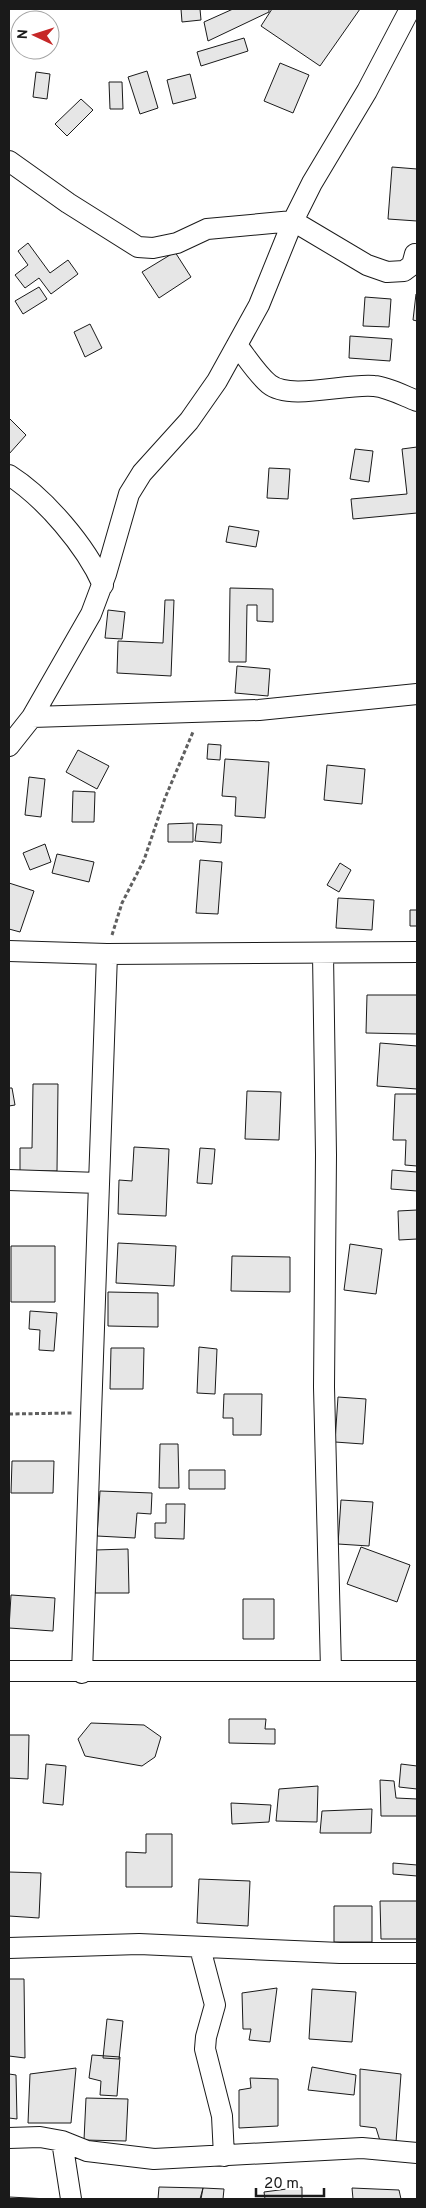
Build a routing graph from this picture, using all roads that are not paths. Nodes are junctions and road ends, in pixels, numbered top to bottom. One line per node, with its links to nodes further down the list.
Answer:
1 (410, 9): 3 (street)
2 (9, 161): 3 (street)
3 (293, 221): 4 (street); 5 (street)
4 (415, 254)
5 (237, 346): 6 (street); 8 (street)
6 (417, 401)
7 (9, 475): 8 (street)
8 (103, 585): 10 (street)
9 (417, 694): 10 (street)
10 (32, 717): 11 (street)
11 (9, 746)
12 (9, 952): 14 (street)
13 (417, 952): 15 (street)
14 (107, 954): 15 (street); 17 (street)
15 (323, 954): 18 (street)
16 (9, 1180): 17 (street)
17 (99, 1183): 21 (street)
18 (331, 1670): 20 (street); 21 (street)
19 (9, 1671): 21 (street)
20 (417, 1671)
21 (82, 1673)
22 (9, 1948): 23 (street)
23 (200, 1948): 24 (street); 28 (street)
24 (417, 1952)
25 (9, 2138): 26 (street)
26 (62, 2141): 28 (street); 29 (street)
27 (417, 2153): 28 (street)
28 (224, 2156)
29 (70, 2199)

